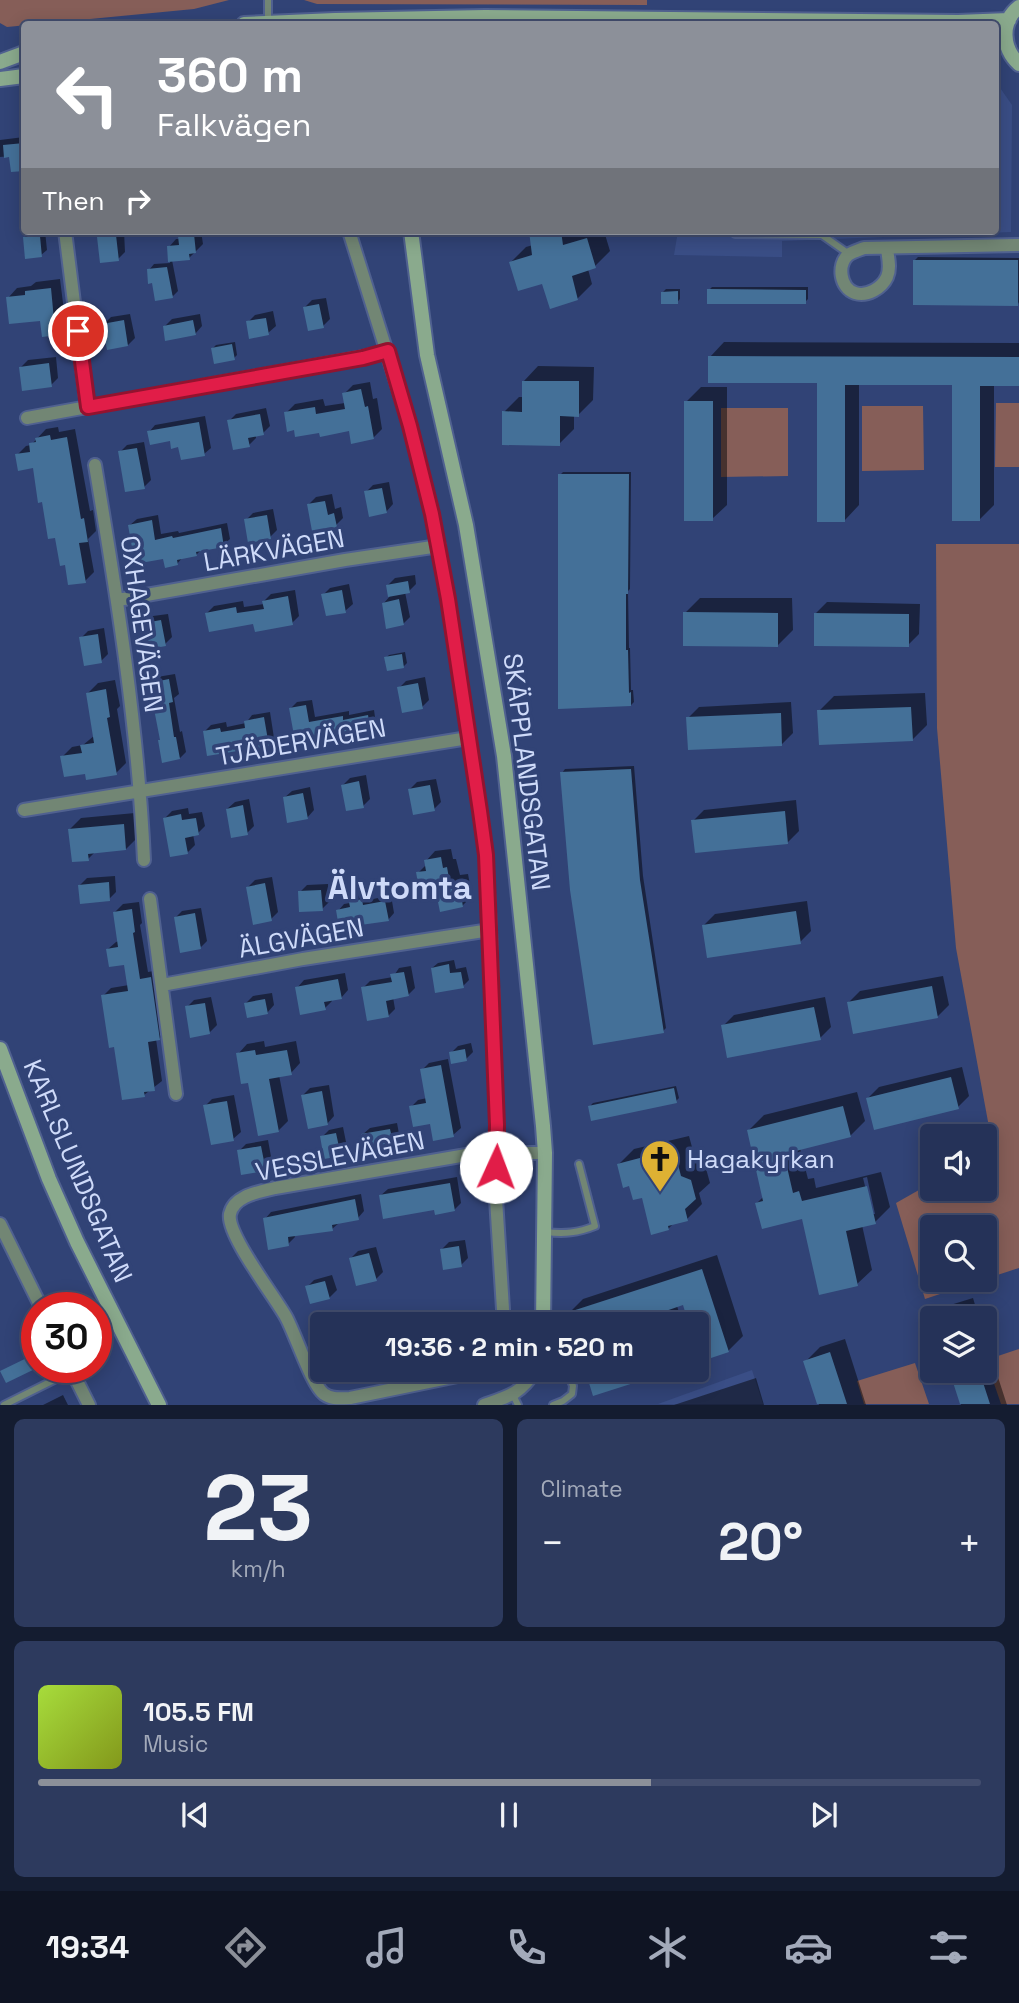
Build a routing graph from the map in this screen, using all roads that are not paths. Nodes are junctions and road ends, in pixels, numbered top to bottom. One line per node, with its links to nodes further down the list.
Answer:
1 (268, 0): 4 (lane)
2 (1019, 7): 3 (main road)
3 (1009, 20): 7 (main road); 8 (main road)
4 (268, 21)
5 (383, 21): 6 (main road)
6 (881, 21)
7 (984, 21)
8 (1002, 47): 13 (main road)
9 (0, 50): 10 (main road)
10 (21, 53)
11 (21, 54): 12 (main road)
12 (0, 62)
13 (1019, 64)
14 (21, 76): 15 (main road)
15 (0, 79)
16 (66, 235): 24 (street)
17 (350, 235): 23 (street)
18 (412, 235): 39 (main road, SKÄPPLANDSGATAN)
19 (822, 235): 22 (lane)
20 (1019, 245): 21 (street)
21 (887, 249): 22 (street); 22 (street)
22 (849, 254)
23 (388, 351): 24 (street); 27 (street)
24 (88, 407): 25 (street)
25 (27, 418)
26 (95, 465): 28 (street, OXHAGEVÄGEN)
27 (439, 546): 28 (street, LÄRKVÄGEN); 29 (street)
28 (118, 600): 30 (street, OXHAGEVÄGEN)
29 (468, 738): 30 (street, TJÄDERVÄGEN); 34 (street)
30 (141, 791): 31 (street); 32 (street, OXHAGEVÄGEN)
31 (24, 810)
32 (144, 860)
33 (150, 899): 35 (street)
34 (490, 930): 35 (street, ÄLGVÄGEN); 38 (street)
35 (162, 985): 37 (street)
36 (0, 1049): 44 (main road, KARLSLUNDSGATAN)
37 (176, 1094)
38 (496, 1152): 39 (street, VESSLEVÄGEN); 45 (street); 47 (street, VESSLEVÄGEN)
39 (545, 1153): 42 (main road, SKÄPPLANDSGATAN)
40 (579, 1164): 42 (lane)
41 (0, 1224): 43 (street)
42 (544, 1232): 46 (main road, SKÄPPLANDSGATAN)
43 (34, 1292)
44 (113, 1311): 57 (main road, KARLSLUNDSGATAN); 58 (main road, KARLSLUNDSGATAN)
45 (503, 1312)
46 (543, 1312)
47 (310, 1371)
48 (315, 1382): 49 (street, VESSLEVÄGEN)
49 (428, 1382)
50 (528, 1382): 54 (street)
51 (572, 1382): 60 (lane)
52 (45, 1383): 55 (lane)
53 (78, 1383): 56 (street)
54 (515, 1400): 59 (street)
55 (5, 1405)
56 (89, 1405)
57 (159, 1405)
58 (167, 1405)
59 (484, 1405)
60 (553, 1405)

